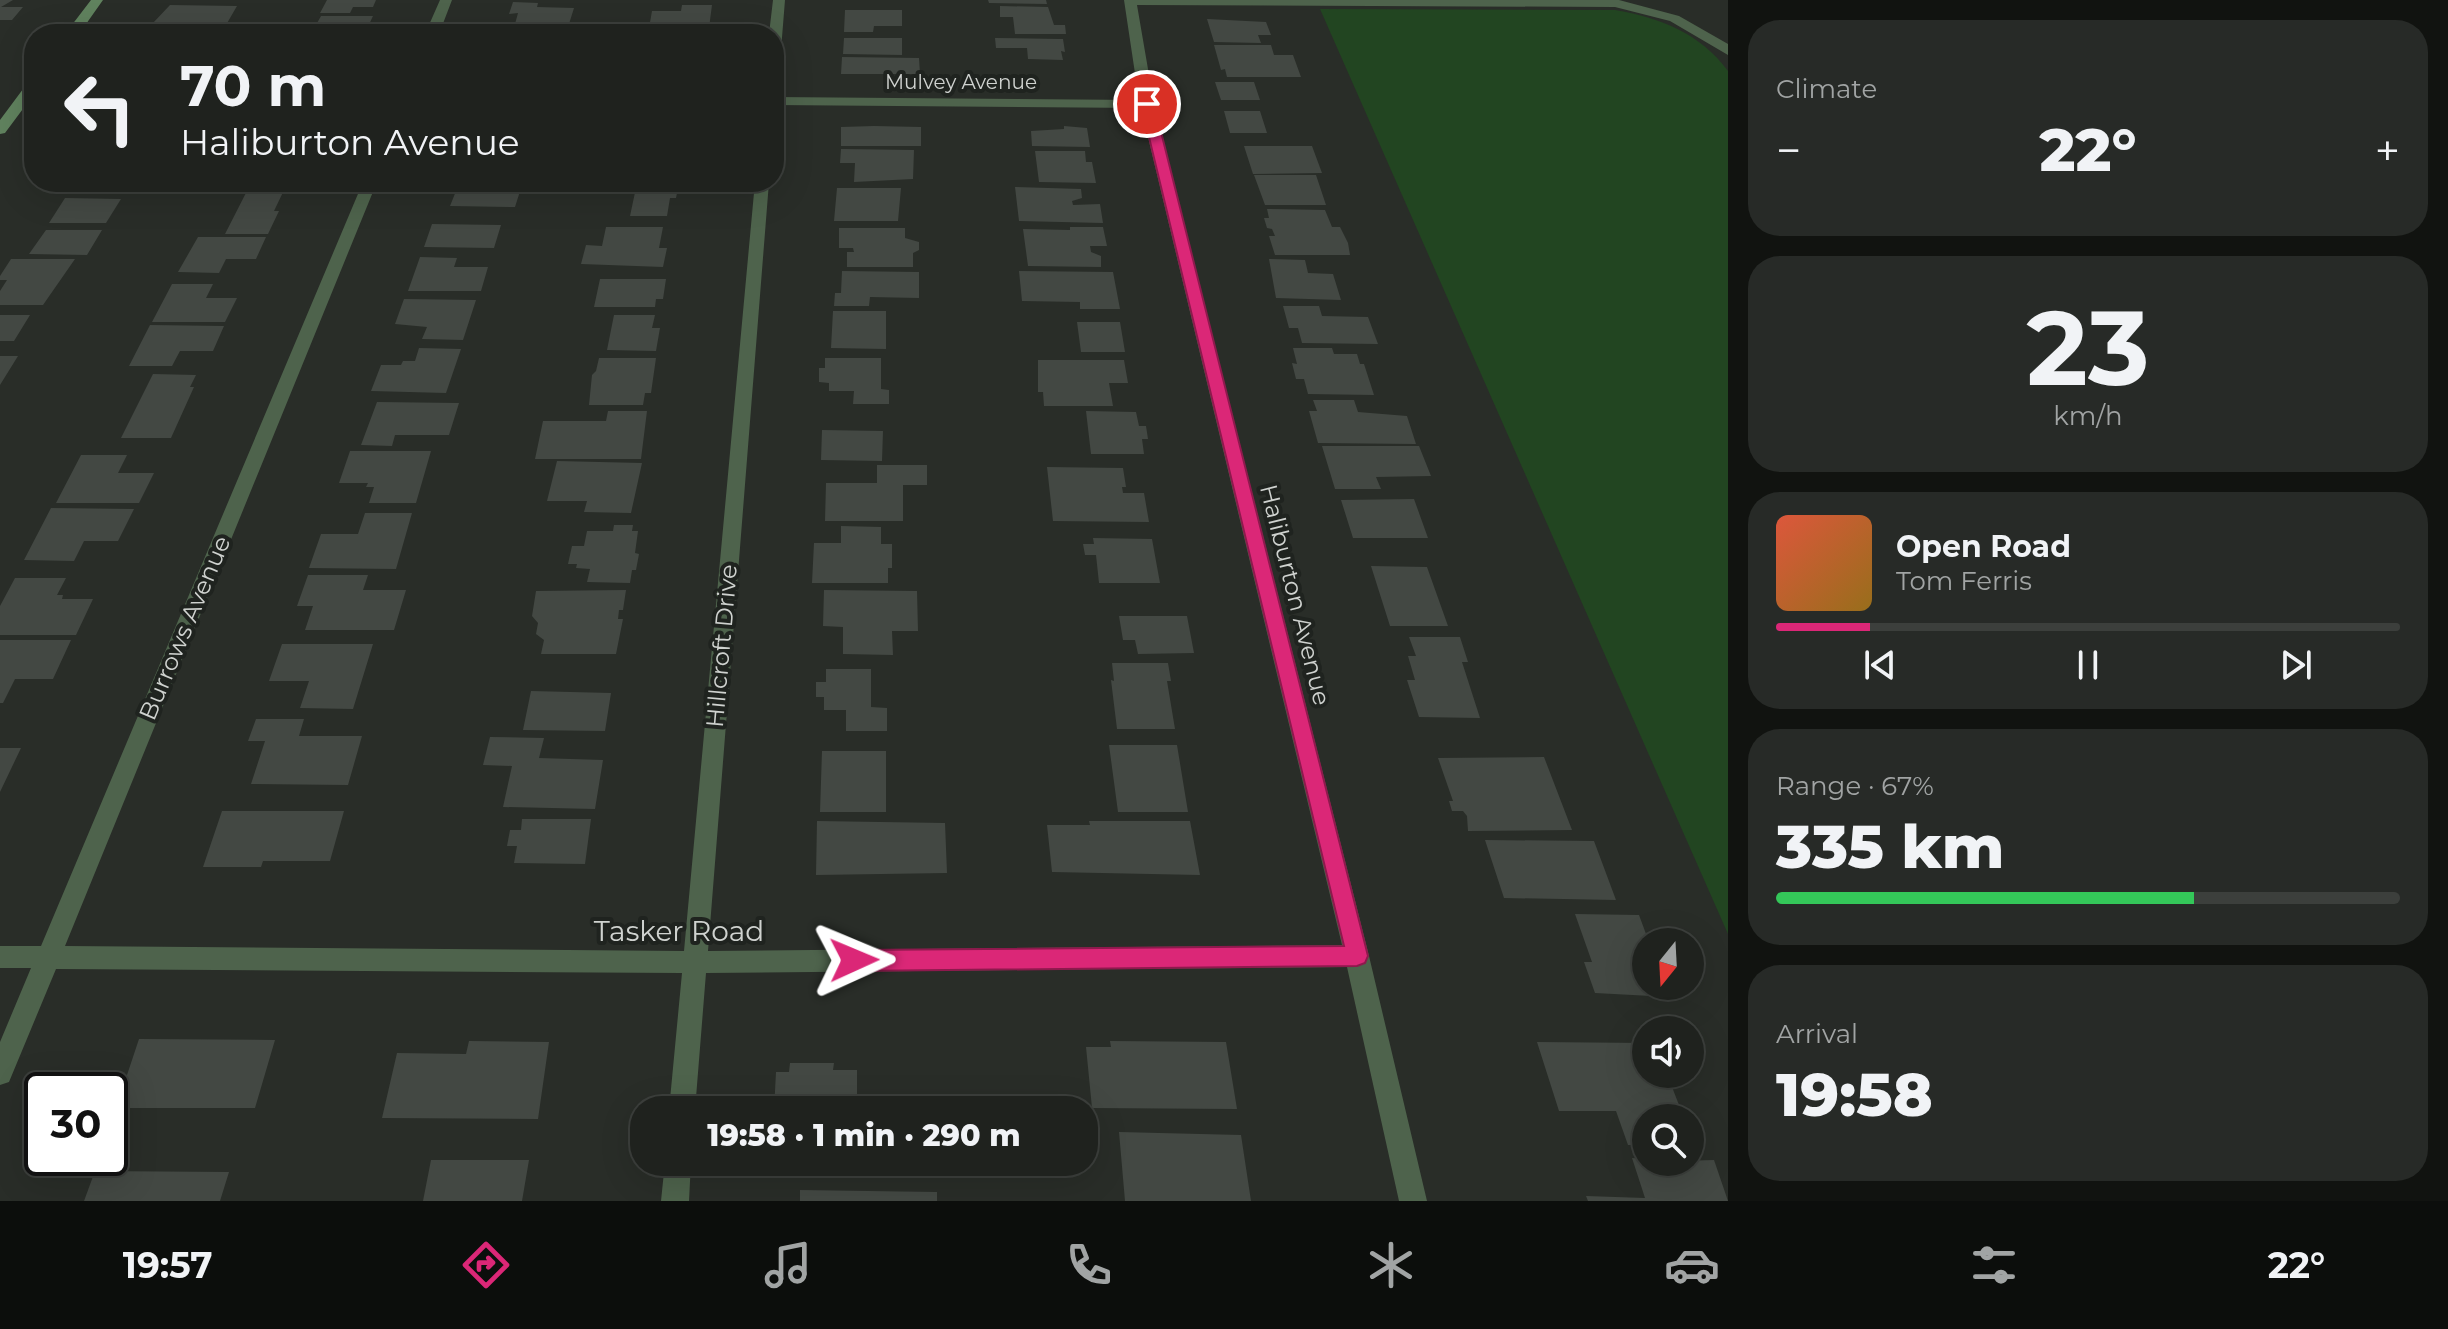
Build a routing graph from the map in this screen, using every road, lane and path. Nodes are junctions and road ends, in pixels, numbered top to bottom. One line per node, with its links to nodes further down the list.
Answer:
1 (97, 0): 5 (main road)
2 (446, 0): 6 (street)
3 (779, 0): 7 (street)
4 (1130, 0): 8 (street); 11 (street, Haliburton Avenue)
5 (79, 24)
6 (436, 24)
7 (777, 24)
8 (1728, 51)
9 (24, 98): 12 (main road)
10 (784, 101): 11 (street, Mulvey Avenue)
11 (1147, 104): 15 (street, Haliburton Avenue)
12 (0, 130)
13 (366, 192): 17 (street, Burrows Avenue)
14 (761, 192): 18 (street, Hillcroft Drive)
15 (1357, 956): 18 (street, Tasker Road); 23 (street, Haliburton Avenue)
16 (0, 957): 17 (street, Tasker Road)
17 (48, 957): 18 (street, Tasker Road); 19 (street, Burrows Avenue)
18 (695, 962): 20 (street, Hillcroft Drive)
19 (0, 1073)
20 (683, 1096)
21 (677, 1176): 22 (street)
22 (675, 1201)
23 (1413, 1201)

